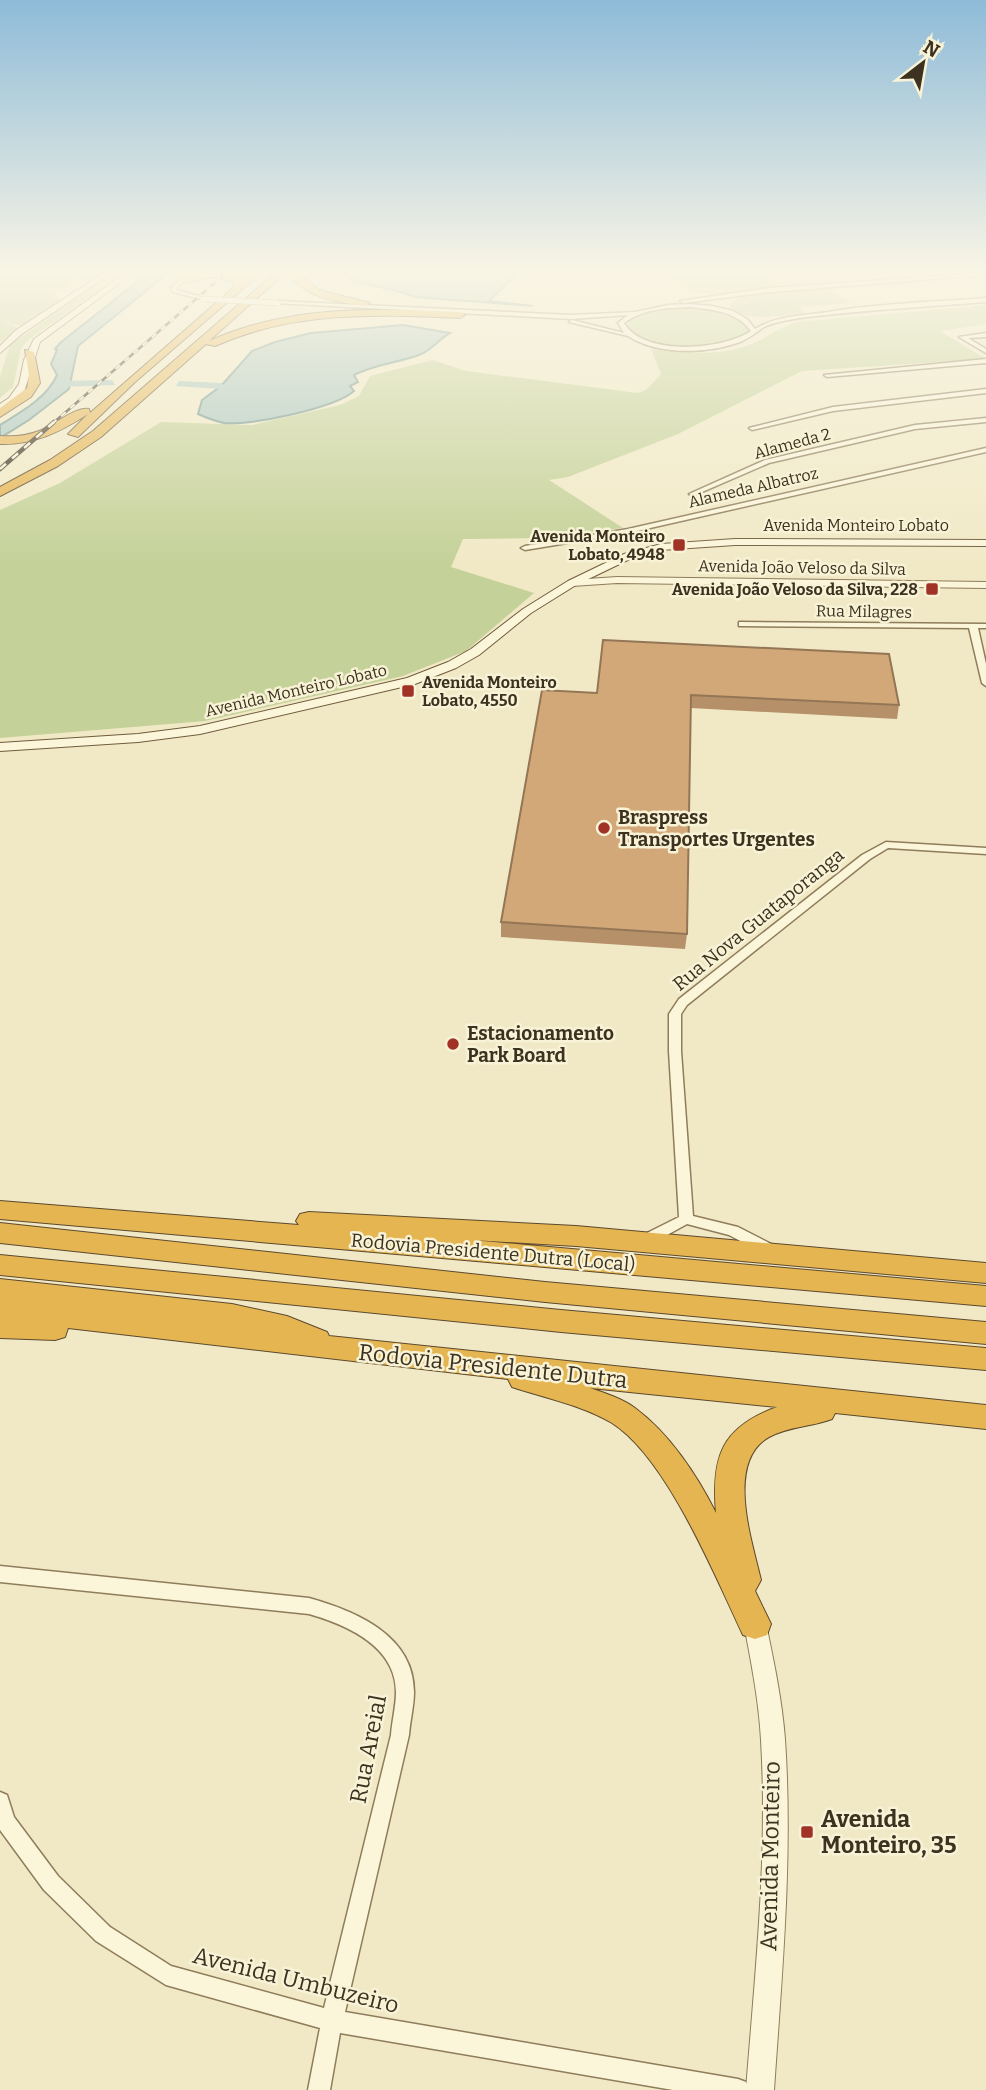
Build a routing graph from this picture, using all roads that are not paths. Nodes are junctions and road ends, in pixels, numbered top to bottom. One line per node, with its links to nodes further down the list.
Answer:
1 (171, 371): 14 (highway)
2 (36, 372): 8 (highway)
3 (141, 372): 6 (highway)
4 (866, 372): 5 (street)
5 (827, 375)
6 (131, 380): 11 (highway); 13 (highway)
7 (986, 391): 10 (street)
8 (0, 410)
9 (986, 420): 15 (street, Alameda 2)
10 (752, 428)
11 (4, 440)
12 (986, 450): 17 (street, Alameda Albatroz)
13 (0, 480)
14 (0, 492)
15 (693, 494)
16 (986, 543): 18 (main road, Avenida Monteiro Lobato)
17 (525, 548)
18 (603, 567): 19 (street); 20 (main road, Avenida Monteiro Lobato)
19 (617, 580): 20 (street, Avenida Monteiro Lobato); 21 (street, Avenida João Veloso da Silva)
20 (572, 583): 26 (main road, Avenida Monteiro Lobato)
21 (986, 584)
22 (742, 624): 23 (street, Rua Milagres)
23 (973, 626): 24 (street, Rua Milagres); 25 (street)
24 (986, 626)
25 (986, 683)
26 (0, 747)
27 (986, 851): 30 (street, Rua Nova Guataporanga)
28 (0, 1210): 29 (highway, Rodovia Presidente Dutra (Local))
29 (78, 1218): 32 (highway); 37 (highway, Rodovia Presidente Dutra (Local))
30 (686, 1219): 32 (street); 33 (street)
31 (0, 1233): 41 (highway)
32 (644, 1242): 33 (highway)
33 (776, 1254): 35 (highway)
34 (0, 1265): 43 (highway)
35 (986, 1273)
36 (0, 1289): 42 (highway)
37 (986, 1296)
38 (0, 1309): 40 (highway, Rodovia Presidente Dutra)
39 (0, 1327): 40 (highway)
40 (177, 1332): 42 (highway, Rodovia Presidente Dutra)
41 (986, 1333)
42 (337, 1349): 44 (highway, Rodovia Presidente Dutra)
43 (986, 1359)
44 (473, 1364): 45 (highway, Rodovia Presidente Dutra); 48 (highway)
45 (874, 1407): 46 (highway, Rodovia Presidente Dutra); 48 (highway)
46 (986, 1417)
47 (0, 1574): 50 (street, Rua Areial)
48 (755, 1624): 53 (street, Avenida Monteiro)
49 (0, 1802): 50 (street, Avenida Umbuzeiro)
50 (332, 2021): 51 (street, Rua Areial); 52 (street, Avenida Umbuzeiro)
51 (319, 2090)
52 (738, 2090)
53 (760, 2090)

